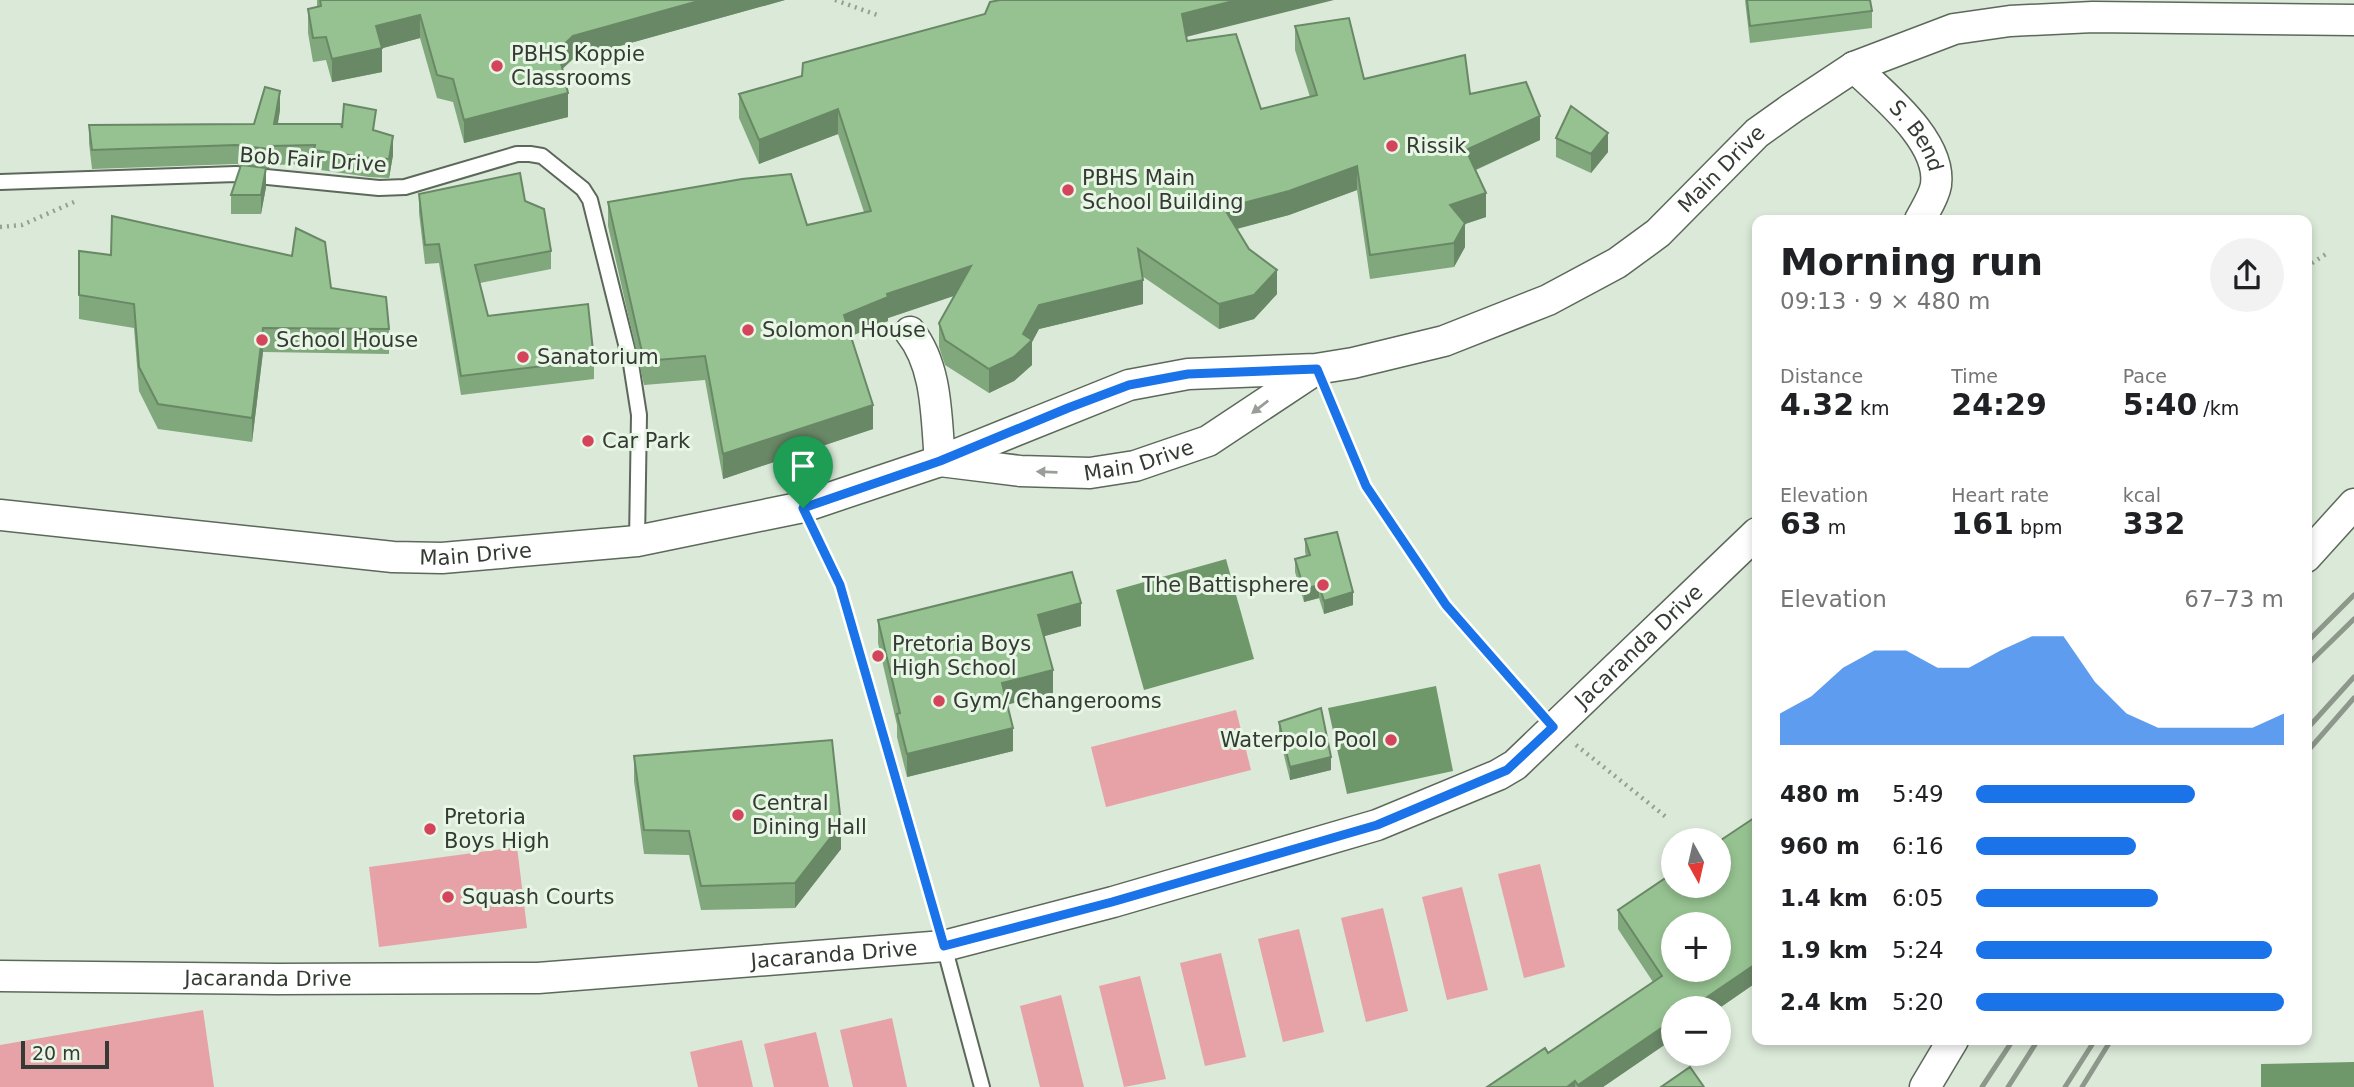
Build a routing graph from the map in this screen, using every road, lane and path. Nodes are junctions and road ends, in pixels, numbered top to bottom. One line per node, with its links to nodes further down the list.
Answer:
1 (835, 0): 2 (path)
2 (880, 16)
3 (2354, 20): 4 (street, Main Drive)
4 (1854, 67): 7 (street, S. Bend); 12 (street, Main Drive)
5 (0, 183): 18 (lane, Bob Fair Drive)
6 (77, 201): 8 (path)
7 (1922, 215)
8 (0, 227)
9 (2329, 253): 10 (path)
10 (2312, 263)
11 (910, 332): 13 (street)
12 (1317, 369): 13 (street, Main Drive); 13 (street, Main Drive, one-way to 13); 20 (path)
13 (940, 461): 15 (street, Main Drive)
14 (2354, 503): 19 (street)
15 (803, 508): 18 (street, Main Drive); 22 (path)
16 (0, 515): 18 (street, Main Drive)
17 (1752, 538): 20 (street, Jacaranda Drive)
18 (637, 541)
19 (2312, 550)
20 (1553, 727): 21 (path); 22 (street, Jacaranda Drive)
21 (1666, 817)
22 (944, 946): 23 (street, Jacaranda Drive); 25 (lane)
23 (0, 976)
24 (1950, 1045): 26 (street)
25 (982, 1087)
26 (1925, 1087)

